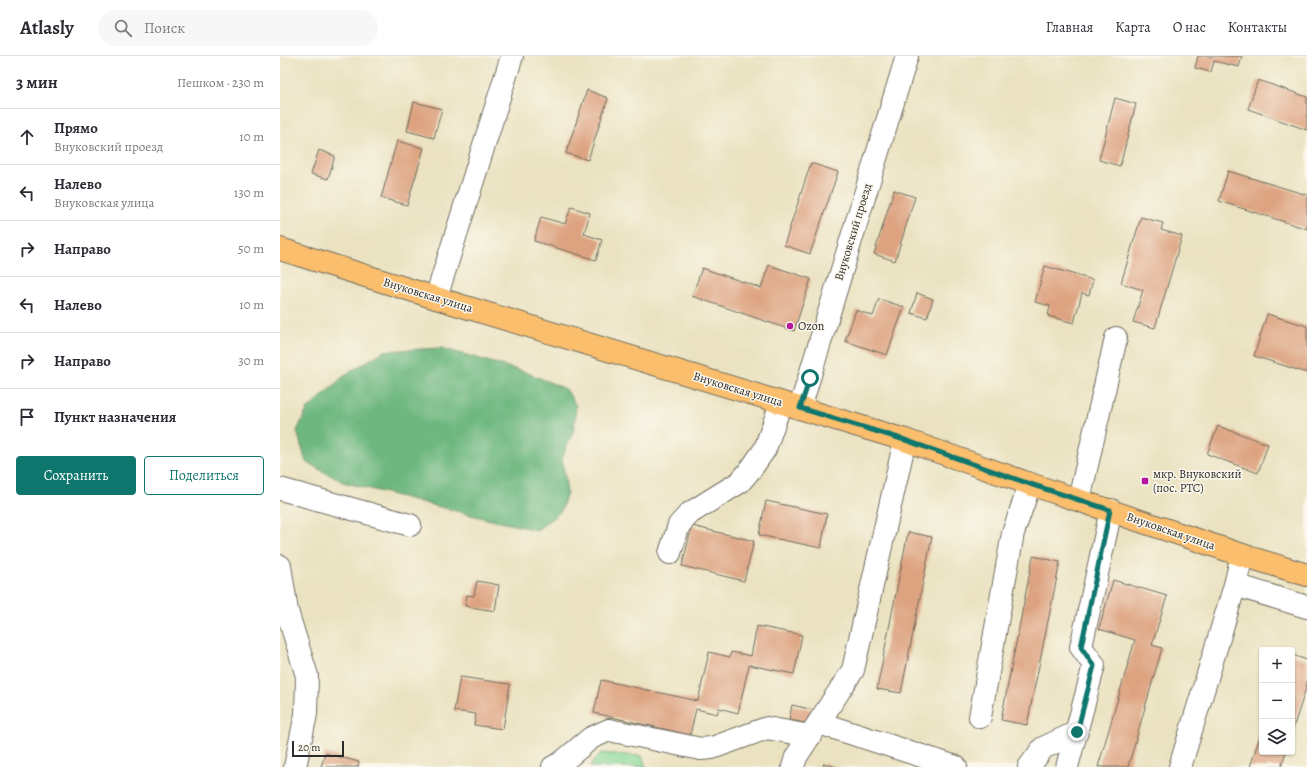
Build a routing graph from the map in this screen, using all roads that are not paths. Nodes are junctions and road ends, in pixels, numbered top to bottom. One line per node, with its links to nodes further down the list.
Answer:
1 (512, 56): 4 (street)
2 (906, 56): 6 (street, Внуковский проезд)
3 (280, 249): 4 (main road, Внуковская улица)
4 (436, 298): 6 (main road, Внуковская улица)
5 (1116, 338): 10 (street)
6 (791, 406): 7 (main road, Внуковская улица); 13 (street, Внуковский проезд)
7 (905, 440): 8 (main road, Внуковская улица); 20 (street)
8 (1030, 484): 10 (main road, Внуковская улица); 19 (street)
9 (280, 489): 12 (street)
10 (1079, 500): 11 (main road, Внуковская улица)
11 (1110, 510): 14 (main road, Внуковская улица); 21 (street)
12 (410, 525)
13 (670, 554)
14 (1242, 555): 16 (main road, Внуковская улица); 17 (street)
15 (280, 566): 22 (street)
16 (1307, 575)
17 (1235, 585): 18 (street); 28 (street)
18 (1307, 607)
19 (980, 718)
20 (814, 729): 23 (street); 24 (street); 25 (street)
21 (1077, 732): 26 (street); 27 (street)
22 (295, 767)
23 (553, 767)
24 (793, 767)
25 (956, 767)
26 (1029, 767)
27 (1067, 767)
28 (1180, 767)

